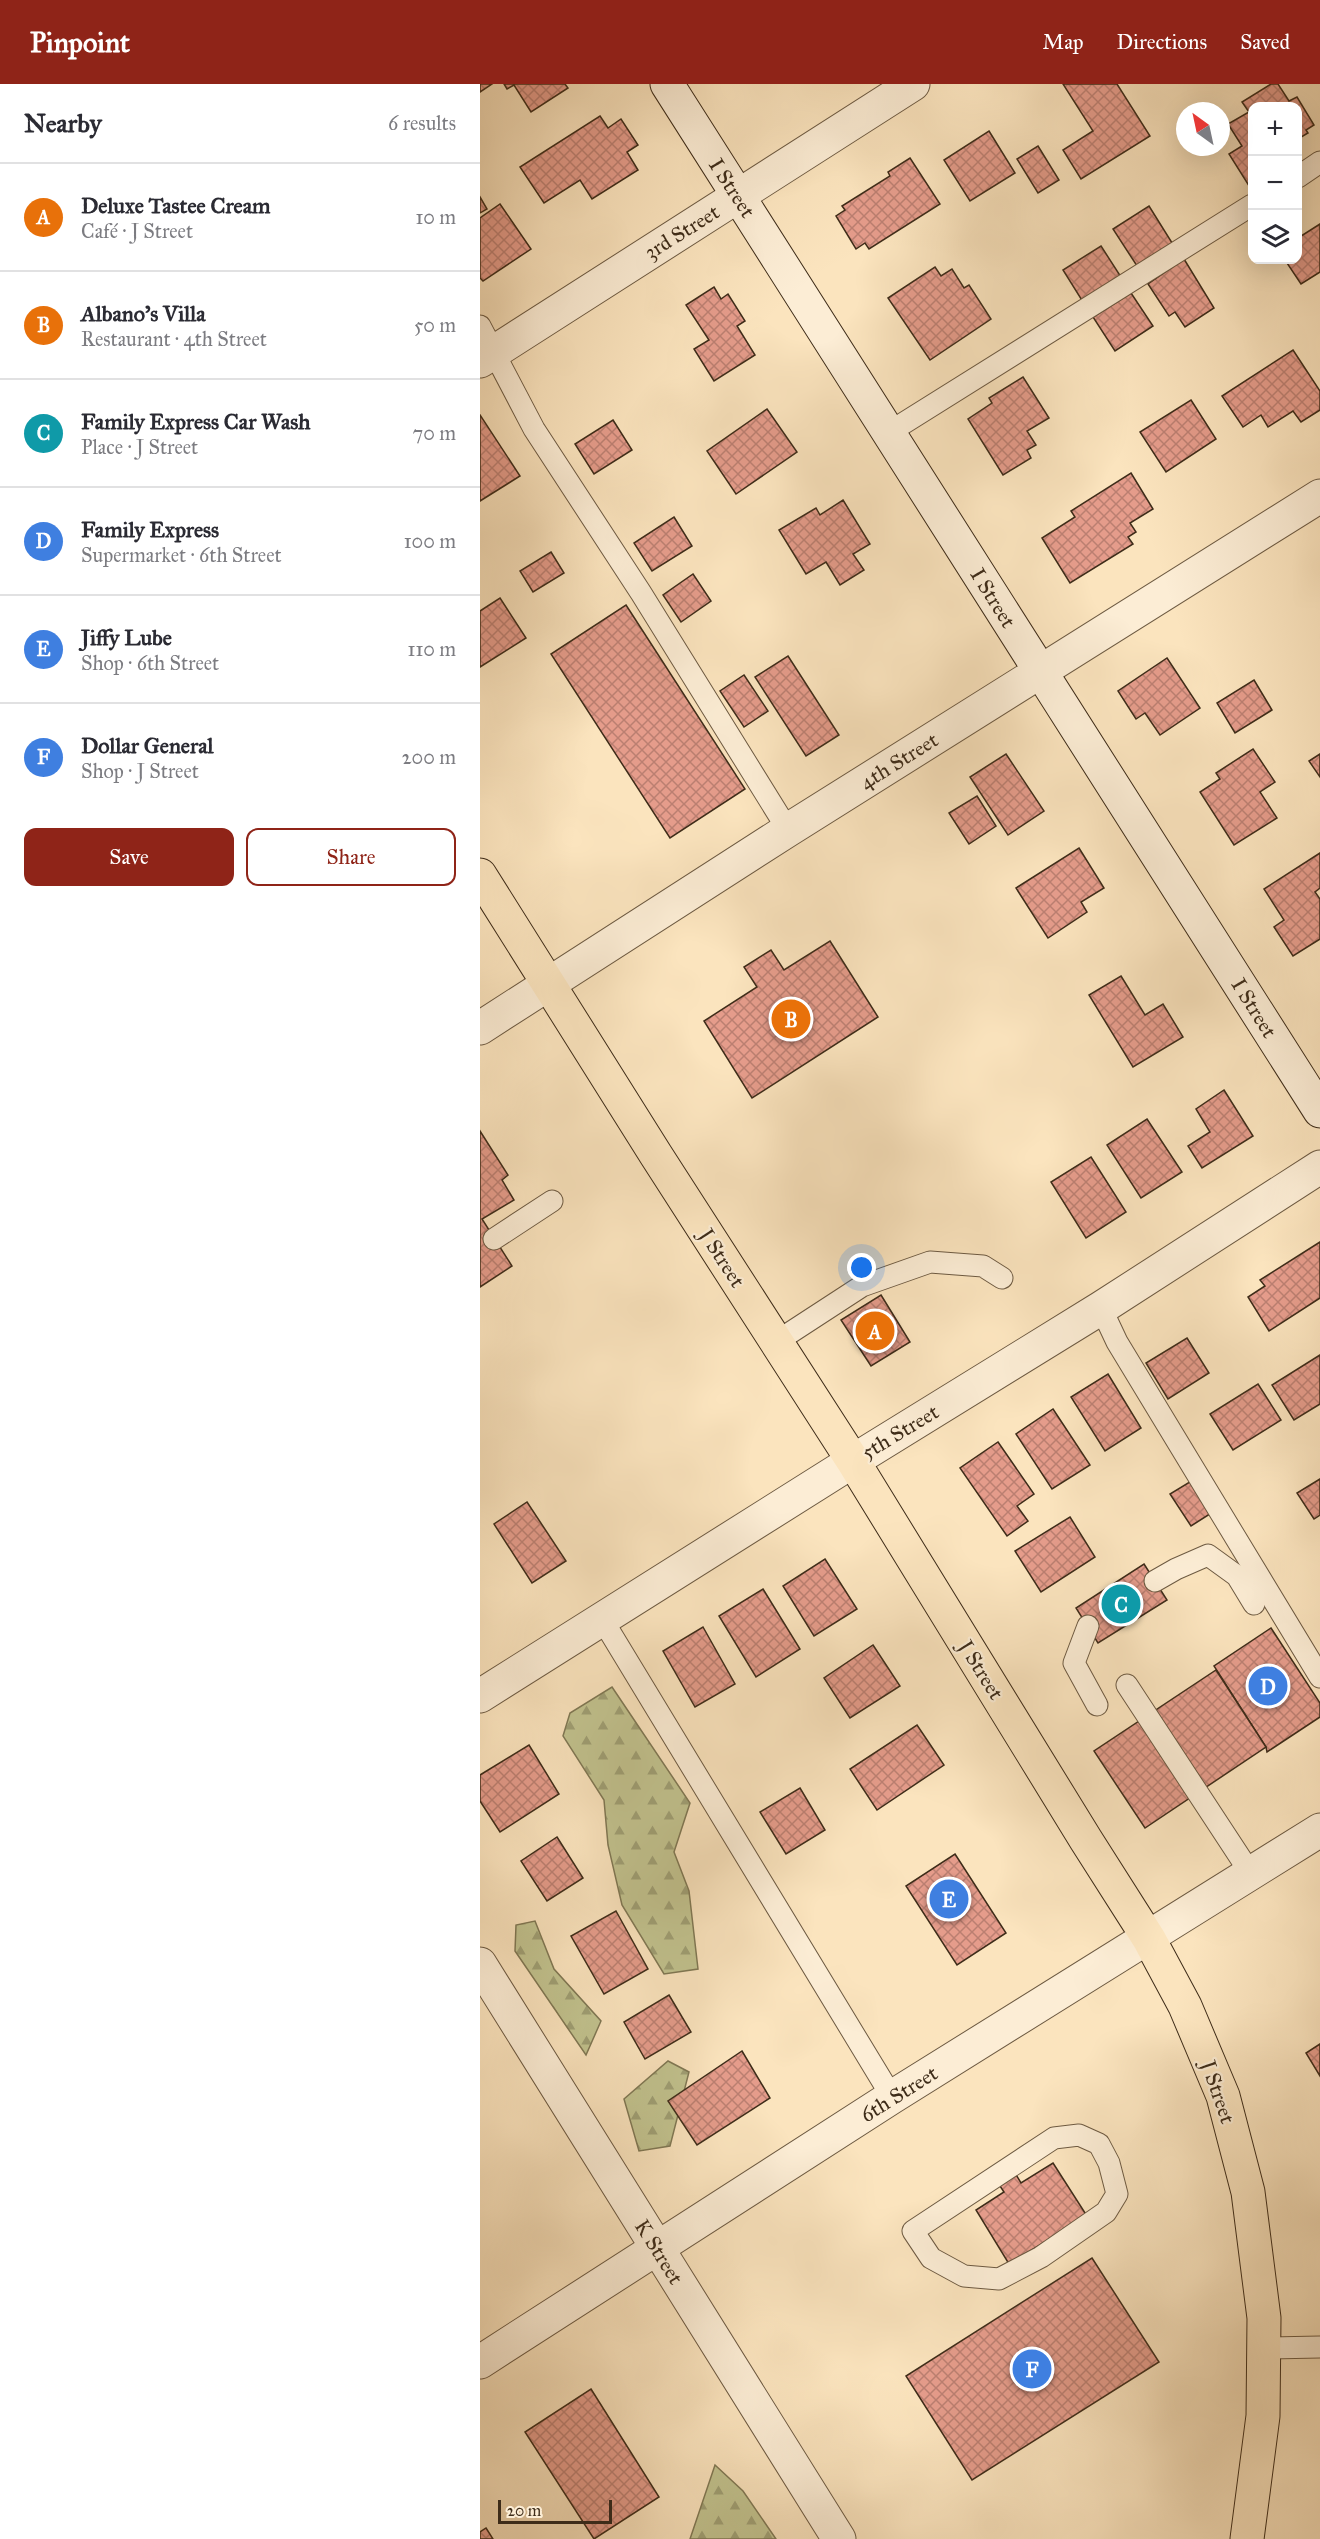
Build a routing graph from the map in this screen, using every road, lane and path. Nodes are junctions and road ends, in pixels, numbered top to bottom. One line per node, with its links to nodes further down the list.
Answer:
1 (667, 84): 5 (street, I Street)
2 (913, 84): 5 (street, 3rd Street)
3 (1320, 162): 4 (lane)
4 (1302, 174)
5 (738, 196): 7 (street, 3rd Street); 8 (street, I Street)
6 (1248, 208): 8 (lane)
7 (485, 346): 11 (lane)
8 (888, 433): 10 (street, I Street)
9 (1320, 496): 10 (street, 4th Street)
10 (1040, 673): 11 (street, 4th Street); 15 (street, I Street)
11 (788, 830): 13 (street, 4th Street)
12 (480, 874): 13 (main road, J Street)
13 (548, 984): 14 (street, 4th Street); 21 (main road, J Street)
14 (480, 1028)
15 (1320, 1112)
16 (1320, 1167): 20 (street, 5th Street)
17 (552, 1201): 18 (lane)
18 (494, 1239)
19 (1002, 1278): 21 (lane)
20 (1101, 1308): 22 (street, 5th Street); 27 (lane)
21 (776, 1342): 22 (main road, J Street)
22 (853, 1461): 25 (street, 5th Street); 33 (main road, J Street)
23 (1155, 1581): 24 (lane)
24 (1254, 1604)
25 (602, 1619): 29 (street, 5th Street); 35 (lane)
26 (1088, 1626): 30 (lane)
27 (1320, 1677)
28 (1127, 1685): 32 (lane)
29 (480, 1696)
30 (1097, 1705)
31 (1320, 1830): 32 (street, 6th Street)
32 (1251, 1874): 33 (street, 6th Street)
33 (1149, 1939): 35 (street, 6th Street); 39 (main road, J Street)
34 (480, 1964): 37 (street, K Street)
35 (892, 2097): 37 (street, 6th Street)
36 (913, 2231): 36 (lane)
37 (657, 2250): 40 (street, 6th Street); 41 (street, K Street)
38 (1320, 2347): 39 (lane)
39 (1264, 2348): 42 (main road, J Street)
40 (480, 2362)
41 (838, 2539)
42 (1247, 2539)

